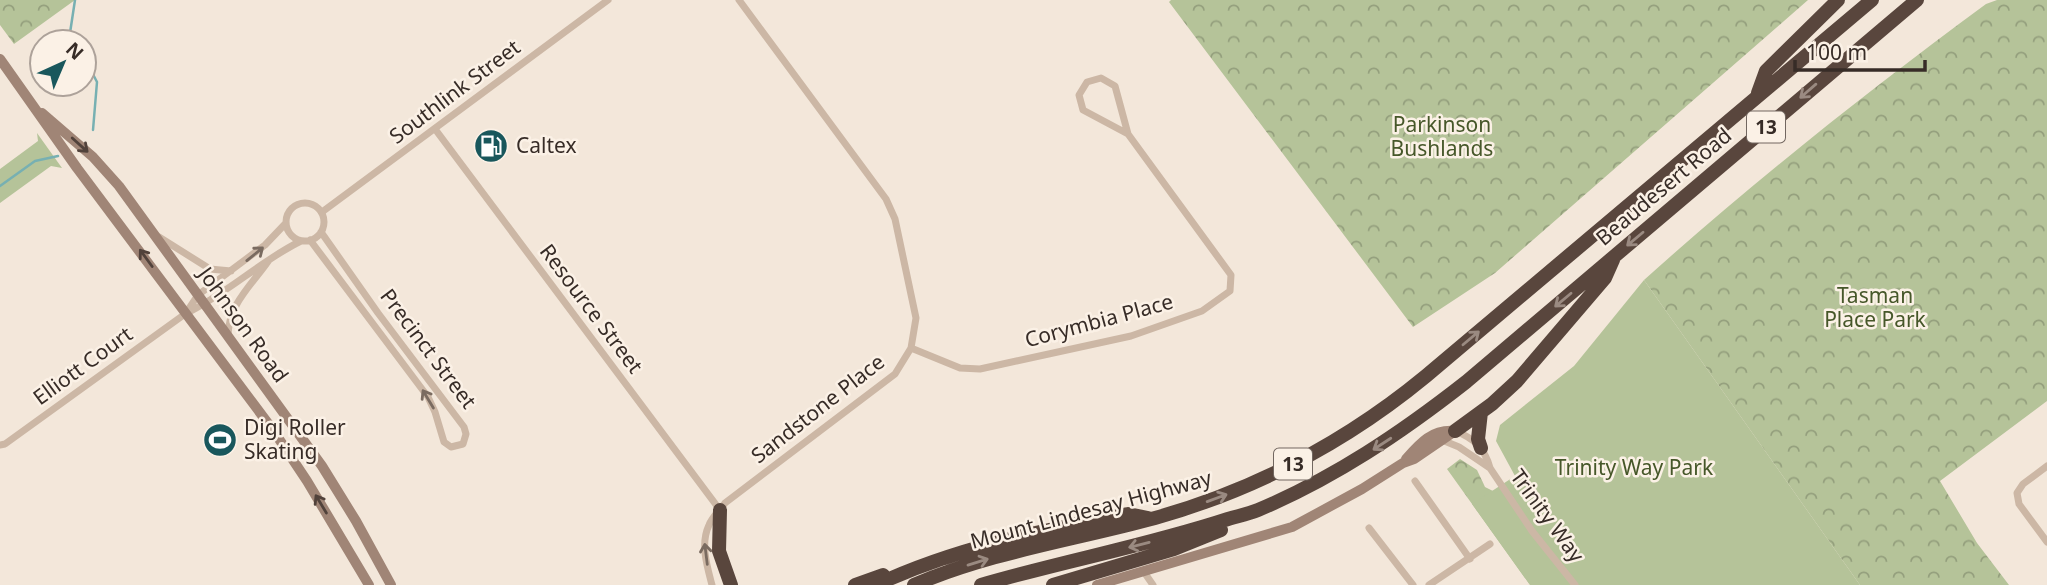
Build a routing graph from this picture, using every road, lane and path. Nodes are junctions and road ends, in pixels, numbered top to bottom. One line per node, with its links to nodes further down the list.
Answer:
1 (608, 0): 9 (street, Southlink Street)
2 (739, 0): 24 (street, Sandstone Place)
3 (1838, 0): 7 (highway)
4 (1872, 0): 7 (highway, Beaudesert Road / 13)
5 (1917, 0): 17 (highway, Beaudesert Road / 13, one-way to 17)
6 (0, 59): 8 (main road, Johnson Road)
7 (1756, 96): 25 (highway, Beaudesert Road / 13, one-way to 7)
8 (37, 109): 13 (main road, Johnson Road, one-way to 13); 22 (main road, Johnson Road, one-way to 8)
9 (435, 130): 11 (street, Southlink Street); 36 (street, Resource Street)
10 (1128, 134): 10 (street, Corymbia Place); 24 (street, Corymbia Place)
11 (322, 212): 12 (street); 14 (street)
12 (286, 223): 15 (street); 19 (street, one-way to 12)
13 (152, 232): 19 (street); 21 (main road, Johnson Road)
14 (321, 232): 15 (street); 18 (street, Precinct Street)
15 (306, 240): 16 (street); 20 (street, Precinct Street)
16 (271, 256): 21 (street); 23 (street)
17 (1615, 256): 26 (highway, Beaudesert Road / 13, one-way to 26); 27 (highway)
18 (347, 270): 20 (street); 20 (street, Precinct Street, one-way to 20)
19 (231, 271): 21 (street)
20 (337, 276)
21 (202, 300): 22 (street, Elliott Court); 23 (main road, Johnson Road)
22 (186, 314): 30 (street, Elliott Court); 45 (main road, Johnson Road, one-way to 22)
23 (228, 337): 46 (main road, Johnson Road)
24 (911, 348): 36 (street, Sandstone Place)
25 (1419, 382): 38 (highway, Mount Lindesay Highway / 13, one-way to 25)
26 (1437, 404): 37 (highway, Mount Lindesay Highway / 13, one-way to 37)
27 (1481, 412): 28 (highway); 31 (highway)
28 (1455, 431): 29 (main road); 31 (street); 32 (main road)
29 (1442, 440): 32 (main road); 34 (street, Trinity Way)
30 (0, 445)
31 (1481, 448): 34 (street, Trinity Way)
32 (1403, 463): 44 (main road)
33 (2047, 466): 40 (street)
34 (1490, 468): 58 (street, Trinity Way)
35 (1415, 481): 42 (street)
36 (720, 510): 47 (street, Sandstone Place, one-way to 36); 48 (highway)
37 (1255, 511): 52 (highway, Mount Lindesay Highway / 13, one-way to 52); 53 (highway)
38 (1153, 519): 43 (highway); 51 (highway, Mount Lindesay Highway / 13, one-way to 38)
39 (1369, 528): 56 (street)
40 (2047, 542)
41 (1490, 544): 42 (street)
42 (1470, 559): 57 (street)
43 (909, 569): 49 (highway); 50 (highway)
44 (1144, 572): 54 (main road); 55 (street)
45 (369, 585)
46 (390, 585)
47 (712, 585)
48 (731, 585)
49 (855, 585)
50 (876, 585)
51 (914, 585)
52 (981, 585)
53 (1053, 585)
54 (1097, 585)
55 (1153, 585)
56 (1413, 585)
57 (1429, 585)
58 (1575, 585)

